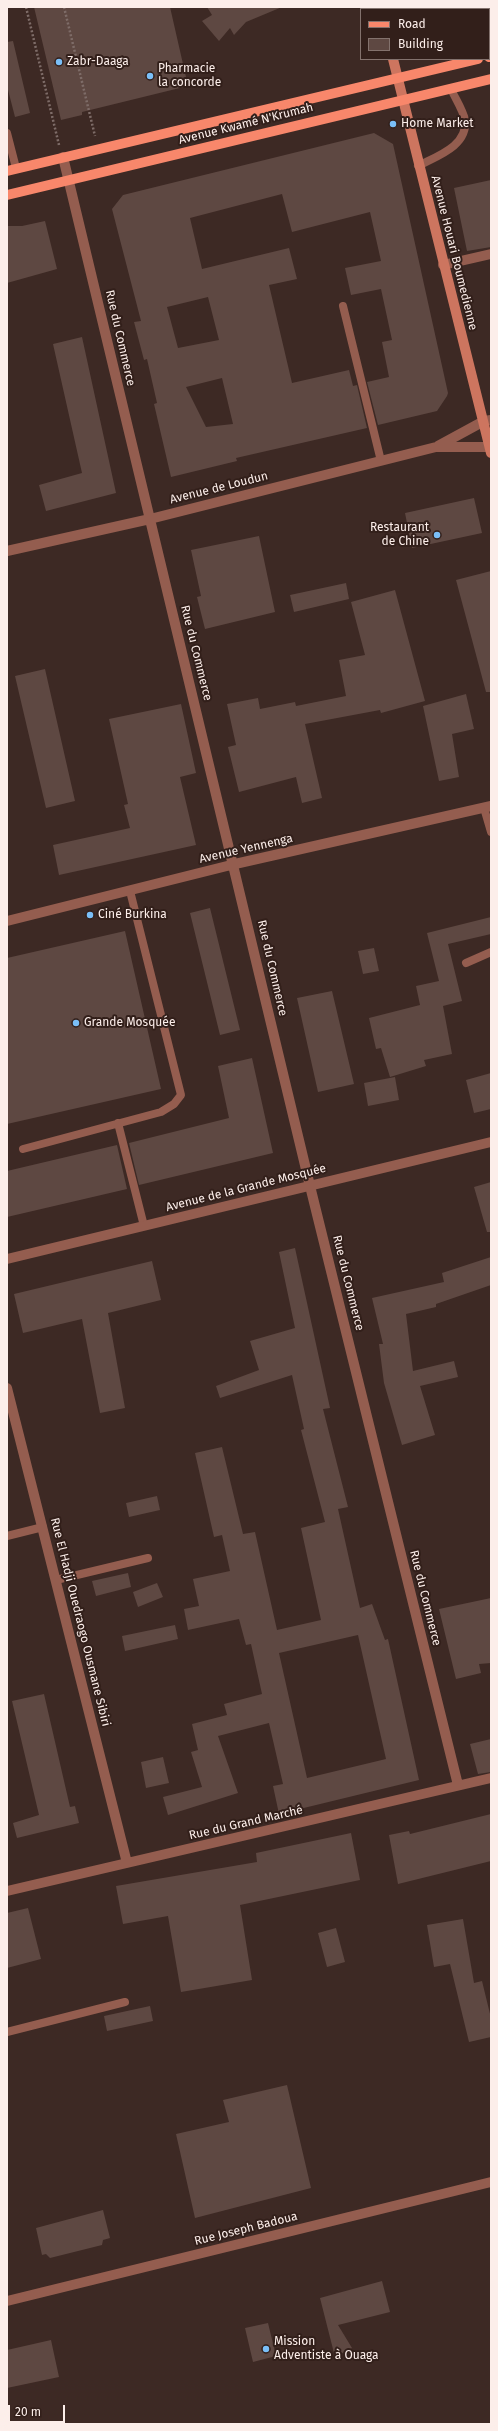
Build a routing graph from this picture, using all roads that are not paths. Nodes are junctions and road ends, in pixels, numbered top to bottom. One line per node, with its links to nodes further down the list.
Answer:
1 (393, 60): 3 (main road, Avenue Houari Boumedienne)
2 (474, 60): 3 (main road, Avenue Kwamé N'Krumah)
3 (397, 78): 6 (main road, Avenue Houari Boumedienne); 8 (main road, Avenue Kwamé N'Krumah)
4 (491, 79): 5 (main road, Avenue Kwamé N'Krumah)
5 (451, 88): 6 (main road, Avenue Kwamé N'Krumah); 9 (lane)
6 (402, 99): 9 (main road, Avenue Houari Boumedienne); 11 (main road, Avenue Kwamé N'Krumah)
7 (7, 133): 10 (lane)
8 (63, 157): 10 (main road, Avenue Kwamé N'Krumah); 11 (street, Rue du Commerce)
9 (418, 166): 14 (main road, Avenue Houari Boumedienne)
10 (12, 169)
11 (69, 180): 12 (main road, Avenue Kwamé N'Krumah); 20 (street, Rue du Commerce)
12 (7, 195)
13 (491, 254): 14 (street)
14 (443, 265): 16 (main road, Avenue Houari Boumedienne)
15 (343, 306): 19 (lane)
16 (487, 421): 17 (street, Avenue de Loudun); 18 (main road, Avenue Houari Boumedienne)
17 (436, 447): 18 (street, Avenue de Loudun); 19 (street, Avenue de Loudun)
18 (491, 449)
19 (381, 461): 20 (street, Avenue de Loudun)
20 (150, 519): 21 (street, Avenue de Loudun); 24 (street, Rue du Commerce)
21 (7, 551)
22 (487, 807): 23 (lane); 24 (street, Avenue Yennenga)
23 (491, 832)
24 (235, 864): 25 (street, Avenue Yennenga); 32 (street, Rue du Commerce)
25 (130, 891): 26 (street, Avenue Yennenga); 29 (lane)
26 (7, 921)
27 (491, 952): 28 (lane)
28 (466, 963)
29 (118, 1123): 31 (lane); 33 (lane)
30 (491, 1142): 32 (street, Avenue de la Grande Mosquée)
31 (23, 1149)
32 (310, 1186): 33 (street, Avenue de la Grande Mosquée); 41 (street, Rue du Commerce)
33 (144, 1226): 34 (street, Avenue de la Grande Mosquée)
34 (7, 1259)
35 (7, 1388): 36 (street, Rue El Hadji Ouedraogo Ousmane Sibiri)
36 (43, 1527): 37 (lane); 39 (street, Rue El Hadji Ouedraogo Ousmane Sibiri)
37 (7, 1536)
38 (148, 1558): 39 (lane)
39 (56, 1580): 42 (street, Rue El Hadji Ouedraogo Ousmane Sibiri)
40 (491, 1778): 41 (street, Rue du Grand Marché)
41 (458, 1785): 42 (street, Rue du Grand Marché)
42 (127, 1863): 43 (street, Rue du Grand Marché)
43 (7, 1891)
44 (125, 2002): 45 (lane)
45 (7, 2032)
46 (491, 2182): 47 (street, Rue Joseph Badoua)
47 (7, 2301)

